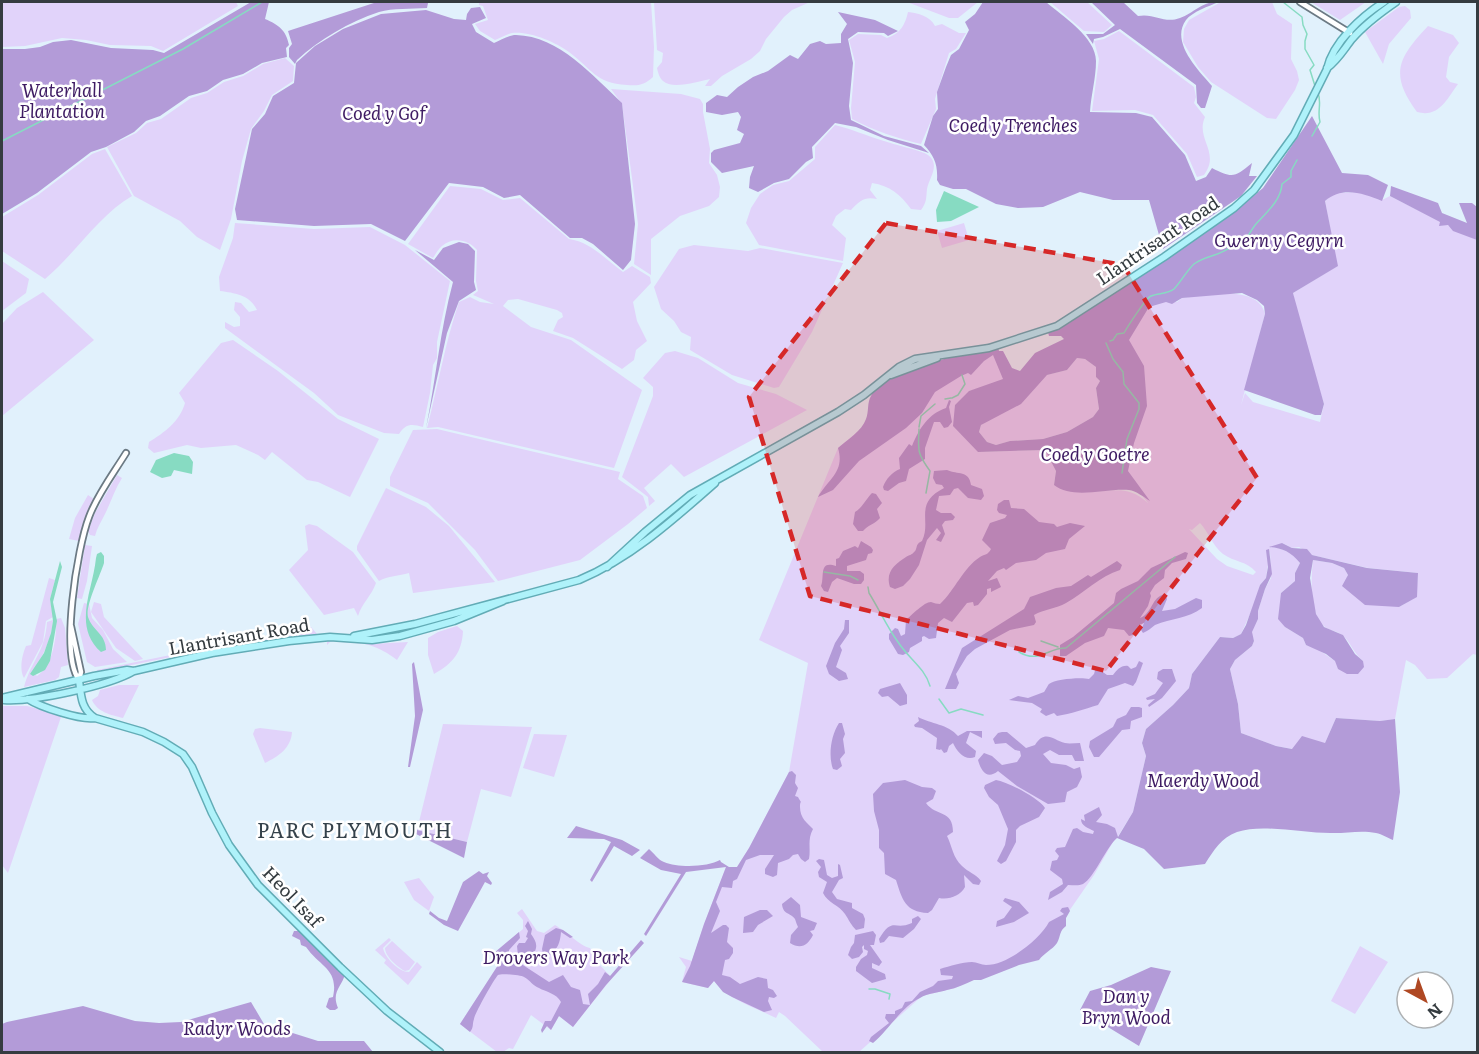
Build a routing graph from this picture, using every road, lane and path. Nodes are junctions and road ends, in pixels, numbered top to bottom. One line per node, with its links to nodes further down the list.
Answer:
1 (1300, 2): 4 (street)
2 (1384, 2): 4 (main road, Llantrisant Road)
3 (1396, 2): 4 (main road, Llantrisant Road)
4 (1352, 34): 6 (main road, Llantrisant Road)
5 (126, 453): 7 (street)
6 (134, 671): 7 (main road, Llantrisant Road); 8 (main road, Llantrisant Road)
7 (79, 681): 8 (main road); 9 (main road, Llantrisant Road)
8 (80, 688): 10 (main road, Llantrisant Road); 11 (main road)
9 (2, 699): 10 (main road, Llantrisant Road)
10 (28, 699): 11 (main road, Heol Isaf)
11 (95, 718): 12 (main road, Heol Isaf)
12 (440, 1053)

